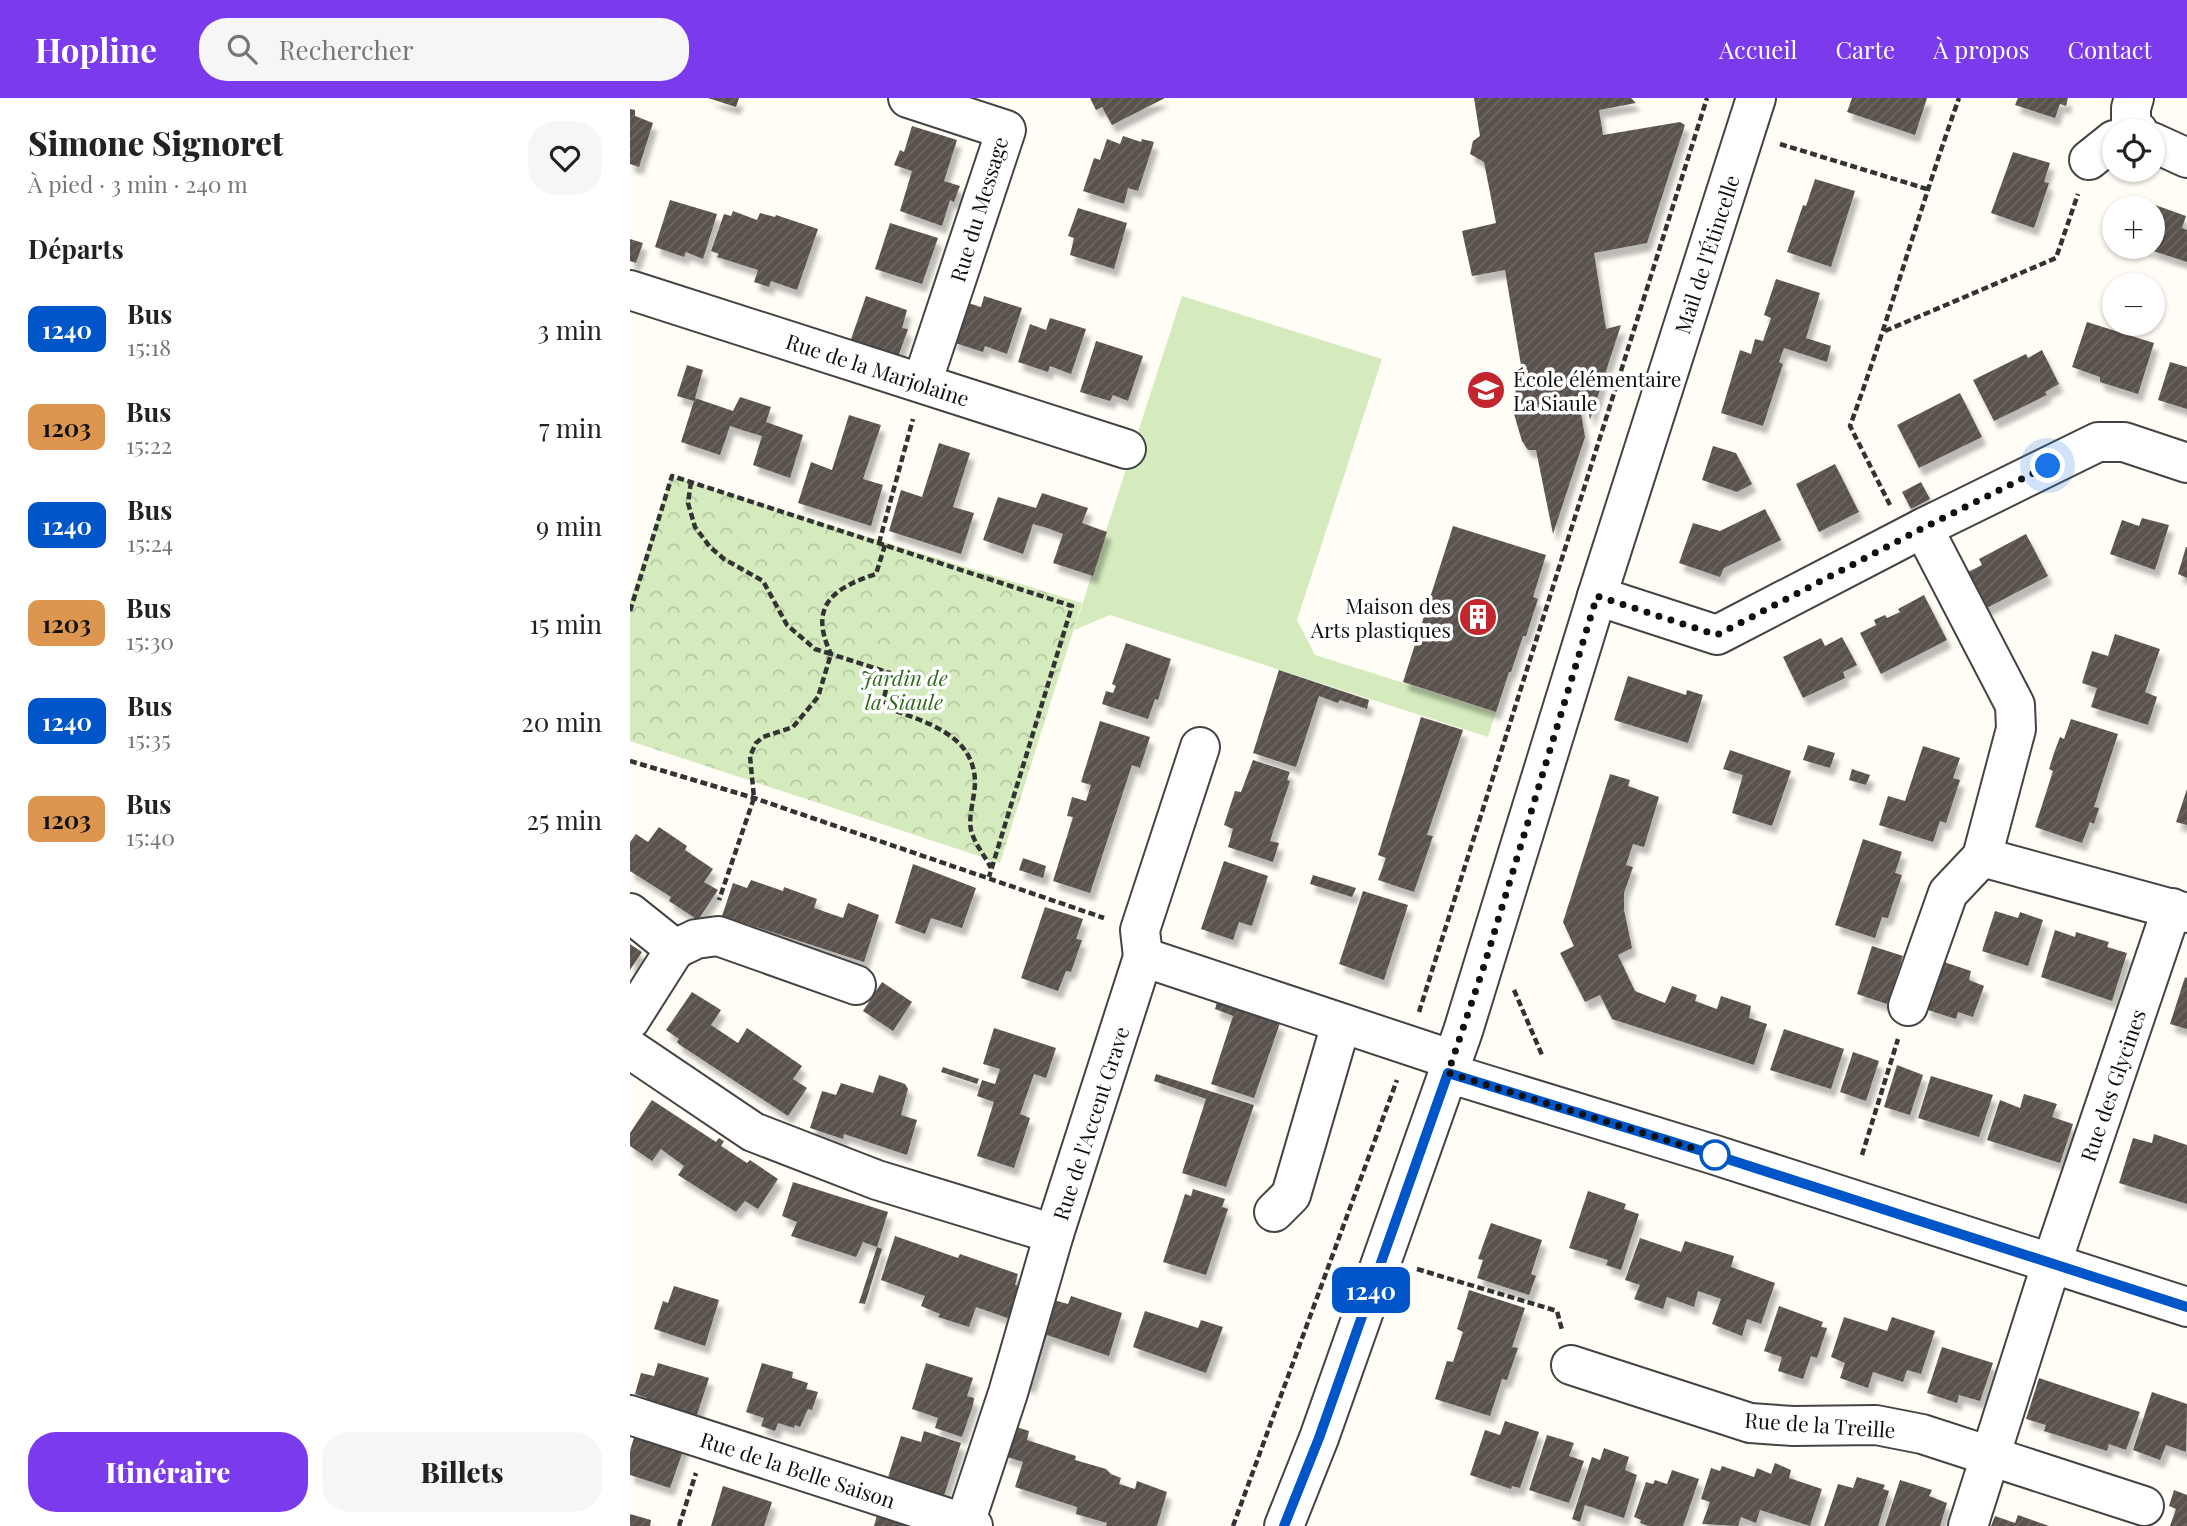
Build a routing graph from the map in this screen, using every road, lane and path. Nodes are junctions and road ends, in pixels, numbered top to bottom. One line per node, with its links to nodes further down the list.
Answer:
1 (908, 98): 12 (street, Rue du Message)
2 (1707, 98): 38 (path)
3 (1756, 98): 18 (street, Mail de l'Étincelle)
4 (1959, 98): 9 (path)
5 (1769, 140): 9 (path)
6 (2165, 149): 7 (street)
7 (2187, 158)
8 (2102, 176): 11 (path)
9 (1927, 189): 11 (path)
10 (630, 290): 12 (street, Rue de la Marjolaine)
11 (1884, 332): 16 (path)
12 (922, 383): 13 (street, Rue de la Marjolaine); 17 (path)
13 (1126, 449)
14 (2187, 463): 16 (street)
15 (691, 482): 17 (path); 19 (path); 20 (path)
16 (1914, 533): 18 (street); 24 (street)
17 (882, 544): 20 (path); 25 (path)
18 (1597, 596): 41 (street, Mail de l'Étincelle)
19 (630, 611)
20 (831, 654): 23 (path); 25 (path)
21 (1200, 747): 32 (street, Rue de l'Accent Grave)
22 (630, 761): 23 (path)
23 (754, 798): 26 (path); 27 (path)
24 (1982, 858): 28 (street, Rue des Glycines); 35 (street)
25 (991, 869): 26 (path)
26 (989, 877): 30 (path)
27 (718, 903)
28 (2179, 911): 45 (street, Rue des Glycines)
29 (630, 913): 31 (street)
30 (1117, 923)
31 (674, 949): 33 (street); 36 (street)
32 (1143, 957): 37 (street); 44 (street, Rue de l'Accent Grave)
33 (856, 985)
34 (1513, 987): 40 (path)
35 (1908, 1006): 42 (path)
36 (630, 1020)
37 (1340, 1024): 38 (street); 43 (street)
38 (1410, 1045): 41 (street); 55 (path)
39 (630, 1048): 44 (street, Rue de l'Accent Grave)
40 (1542, 1055)
41 (1450, 1066): 45 (street); 56 (street, Mail de l'Étincelle)
42 (1862, 1156)
43 (1275, 1212)
44 (1054, 1234): 53 (street, Rue de la Belle Saison)
45 (2052, 1262): 47 (street); 51 (street)
46 (1413, 1268): 48 (path)
47 (2187, 1307)
48 (1571, 1365): 51 (street, Rue de la Treille)
49 (630, 1415): 50 (street, Rue de la Belle Saison)
50 (708, 1439): 53 (street, Rue de la Belle Saison); 54 (path)
51 (1991, 1454): 52 (street, Rue de la Treille); 57 (street)
52 (2144, 1506)
53 (968, 1525)
54 (679, 1526)
55 (1233, 1526)
56 (1284, 1526)
57 (1968, 1526)

